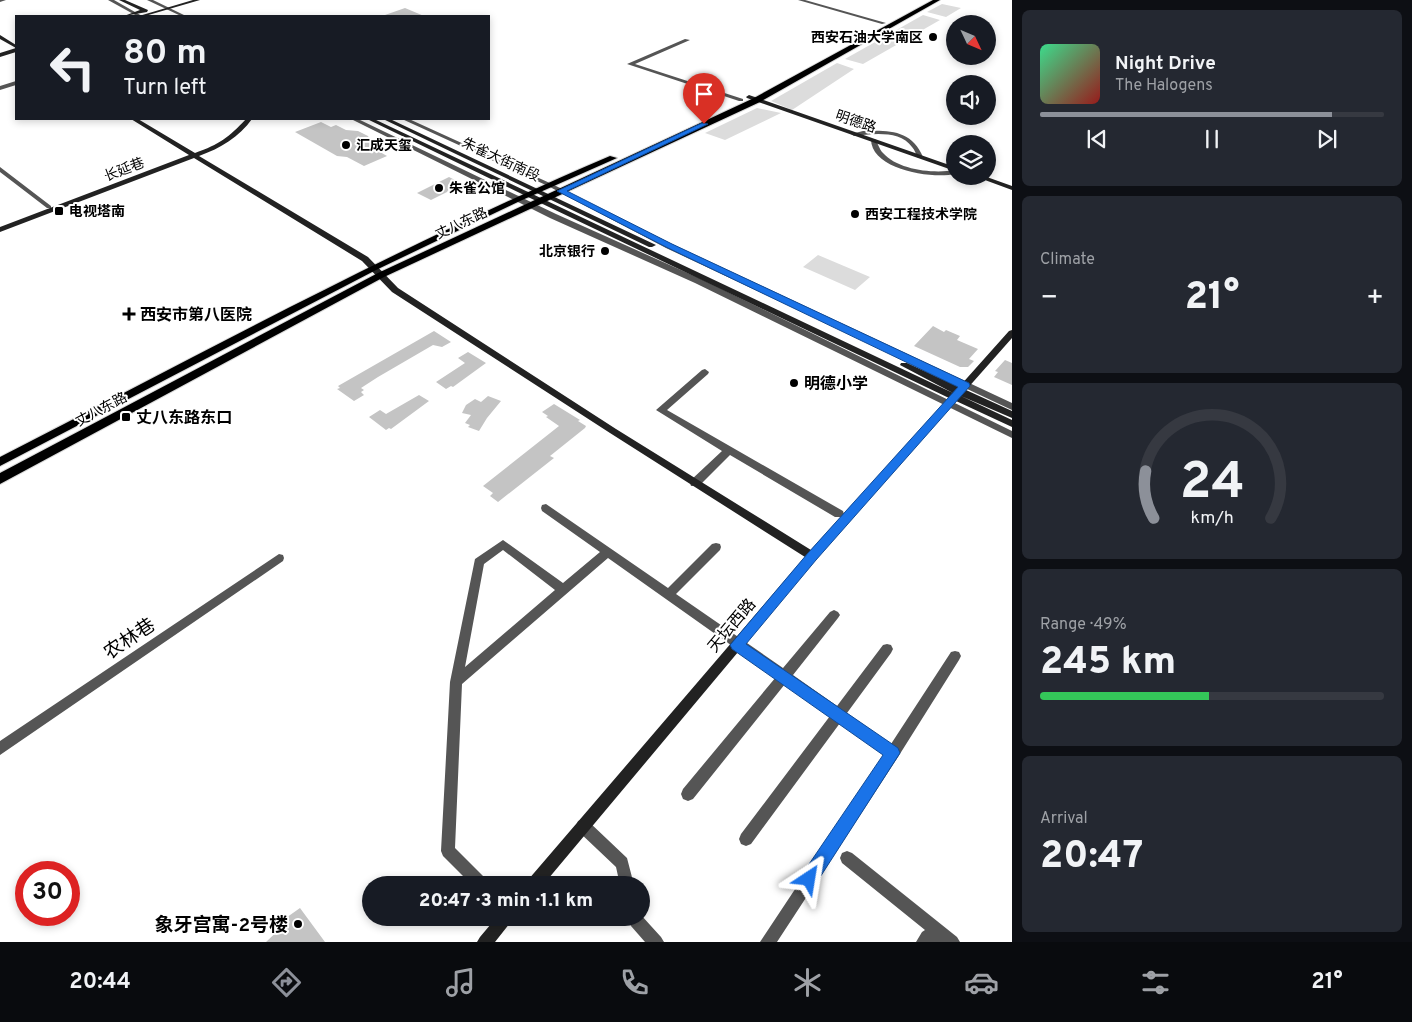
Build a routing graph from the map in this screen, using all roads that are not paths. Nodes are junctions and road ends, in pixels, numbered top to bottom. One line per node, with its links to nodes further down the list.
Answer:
1 (4, 0): 11 (street)
2 (110, 0): 16 (street)
3 (121, 0): 14 (street)
4 (134, 0): 15 (street)
5 (149, 0): 12 (street)
6 (183, 0): 12 (street)
7 (198, 0): 13 (street)
8 (800, 0): 18 (street)
9 (925, 0): 18 (main road, 丈八东路)
10 (937, 0): 26 (main road, 丈八东路)
11 (0, 1)
12 (162, 6): 13 (street); 15 (street)
13 (168, 9): 15 (street); 17 (street)
14 (144, 11): 15 (street); 16 (street)
15 (154, 12): 16 (street)
16 (139, 15)
17 (182, 15)
18 (884, 22): 26 (main road, 丈八东路)
19 (0, 37): 21 (street)
20 (686, 40): 26 (street)
21 (15, 47)
22 (15, 48): 23 (street)
23 (0, 53)
24 (15, 83): 25 (street)
25 (0, 88)
26 (749, 99): 34 (street, 明德路); 42 (main road, 丈八东路); 45 (main road, 丈八东路)
27 (136, 120): 36 (street)
28 (239, 120): 36 (street, 长延巷)
29 (248, 120): 36 (street, 长延巷)
30 (356, 120): 48 (street)
31 (372, 120): 46 (street, 朱雀大街南段)
32 (388, 120): 44 (street, 朱雀大街南段)
33 (407, 120): 42 (street)
34 (854, 134): 35 (street, 明德路); 37 (street)
35 (873, 140): 37 (street, 明德路); 40 (street)
36 (193, 154): 51 (street, 长延巷); 53 (street, 长延巷); 54 (street)
37 (920, 156): 38 (street, 明德路)
38 (946, 166)
39 (0, 169): 51 (street)
40 (946, 175)
41 (996, 183): 43 (street)
42 (550, 185): 44 (main road, 丈八东路); 45 (street)
43 (1012, 188)
44 (538, 190): 46 (main road, 丈八东路); 47 (street, 朱雀大街南段)
45 (561, 191): 47 (main road, 丈八东路); 58 (street)
46 (527, 195): 48 (main road, 丈八东路); 49 (street, 朱雀大街南段)
47 (550, 197): 49 (main road, 丈八东路); 58 (street, 朱雀大街南段)
48 (517, 199): 50 (street); 54 (main road, 丈八东路)
49 (541, 201): 50 (main road, 丈八东路); 58 (street, 朱雀大街南段)
50 (532, 206): 55 (main road, 丈八东路); 58 (street)
51 (49, 207): 52 (street, 长延巷)
52 (0, 226)
53 (0, 230)
54 (373, 268): 55 (street); 64 (main road, 丈八东路)
55 (381, 275): 65 (main road, 丈八东路); 66 (street)
56 (1012, 334): 58 (street, 天坛西路)
57 (705, 372): 63 (street)
58 (956, 394): 59 (street); 60 (street, 朱雀大街南段); 61 (street, 朱雀大街南段); 62 (street); 71 (street, 天坛西路)
59 (1012, 407)
60 (1012, 415)
61 (1012, 424)
62 (1012, 434)
63 (729, 450): 66 (street); 68 (street)
64 (0, 462)
65 (0, 479)
66 (695, 483): 71 (street)
67 (546, 508): 70 (street)
68 (839, 514)
69 (716, 547): 74 (street)
70 (607, 552): 73 (street); 74 (street)
71 (812, 556): 76 (street, 天坛西路)
72 (279, 558): 82 (street, 农林巷)
73 (564, 590): 80 (street); 80 (street)
74 (668, 595): 76 (street)
75 (834, 615): 79 (street)
76 (737, 645): 79 (street); 85 (street, 天坛西路)
77 (887, 649): 81 (street)
78 (955, 656): 83 (street)
79 (784, 677): 81 (street); 84 (street)
80 (456, 682): 88 (street)
81 (839, 716): 83 (street); 86 (street)
82 (0, 749)
83 (893, 753): 95 (street)
84 (688, 794)
85 (583, 826): 89 (street, 天坛西路); 90 (street)
86 (746, 839)
87 (847, 858): 98 (street)
88 (473, 876)
89 (541, 876)
90 (625, 876)
91 (499, 926): 93 (street)
92 (640, 926): 94 (street)
93 (485, 942)
94 (656, 942)
95 (768, 942)
96 (924, 942): 97 (street)
97 (933, 942)
98 (952, 942)

